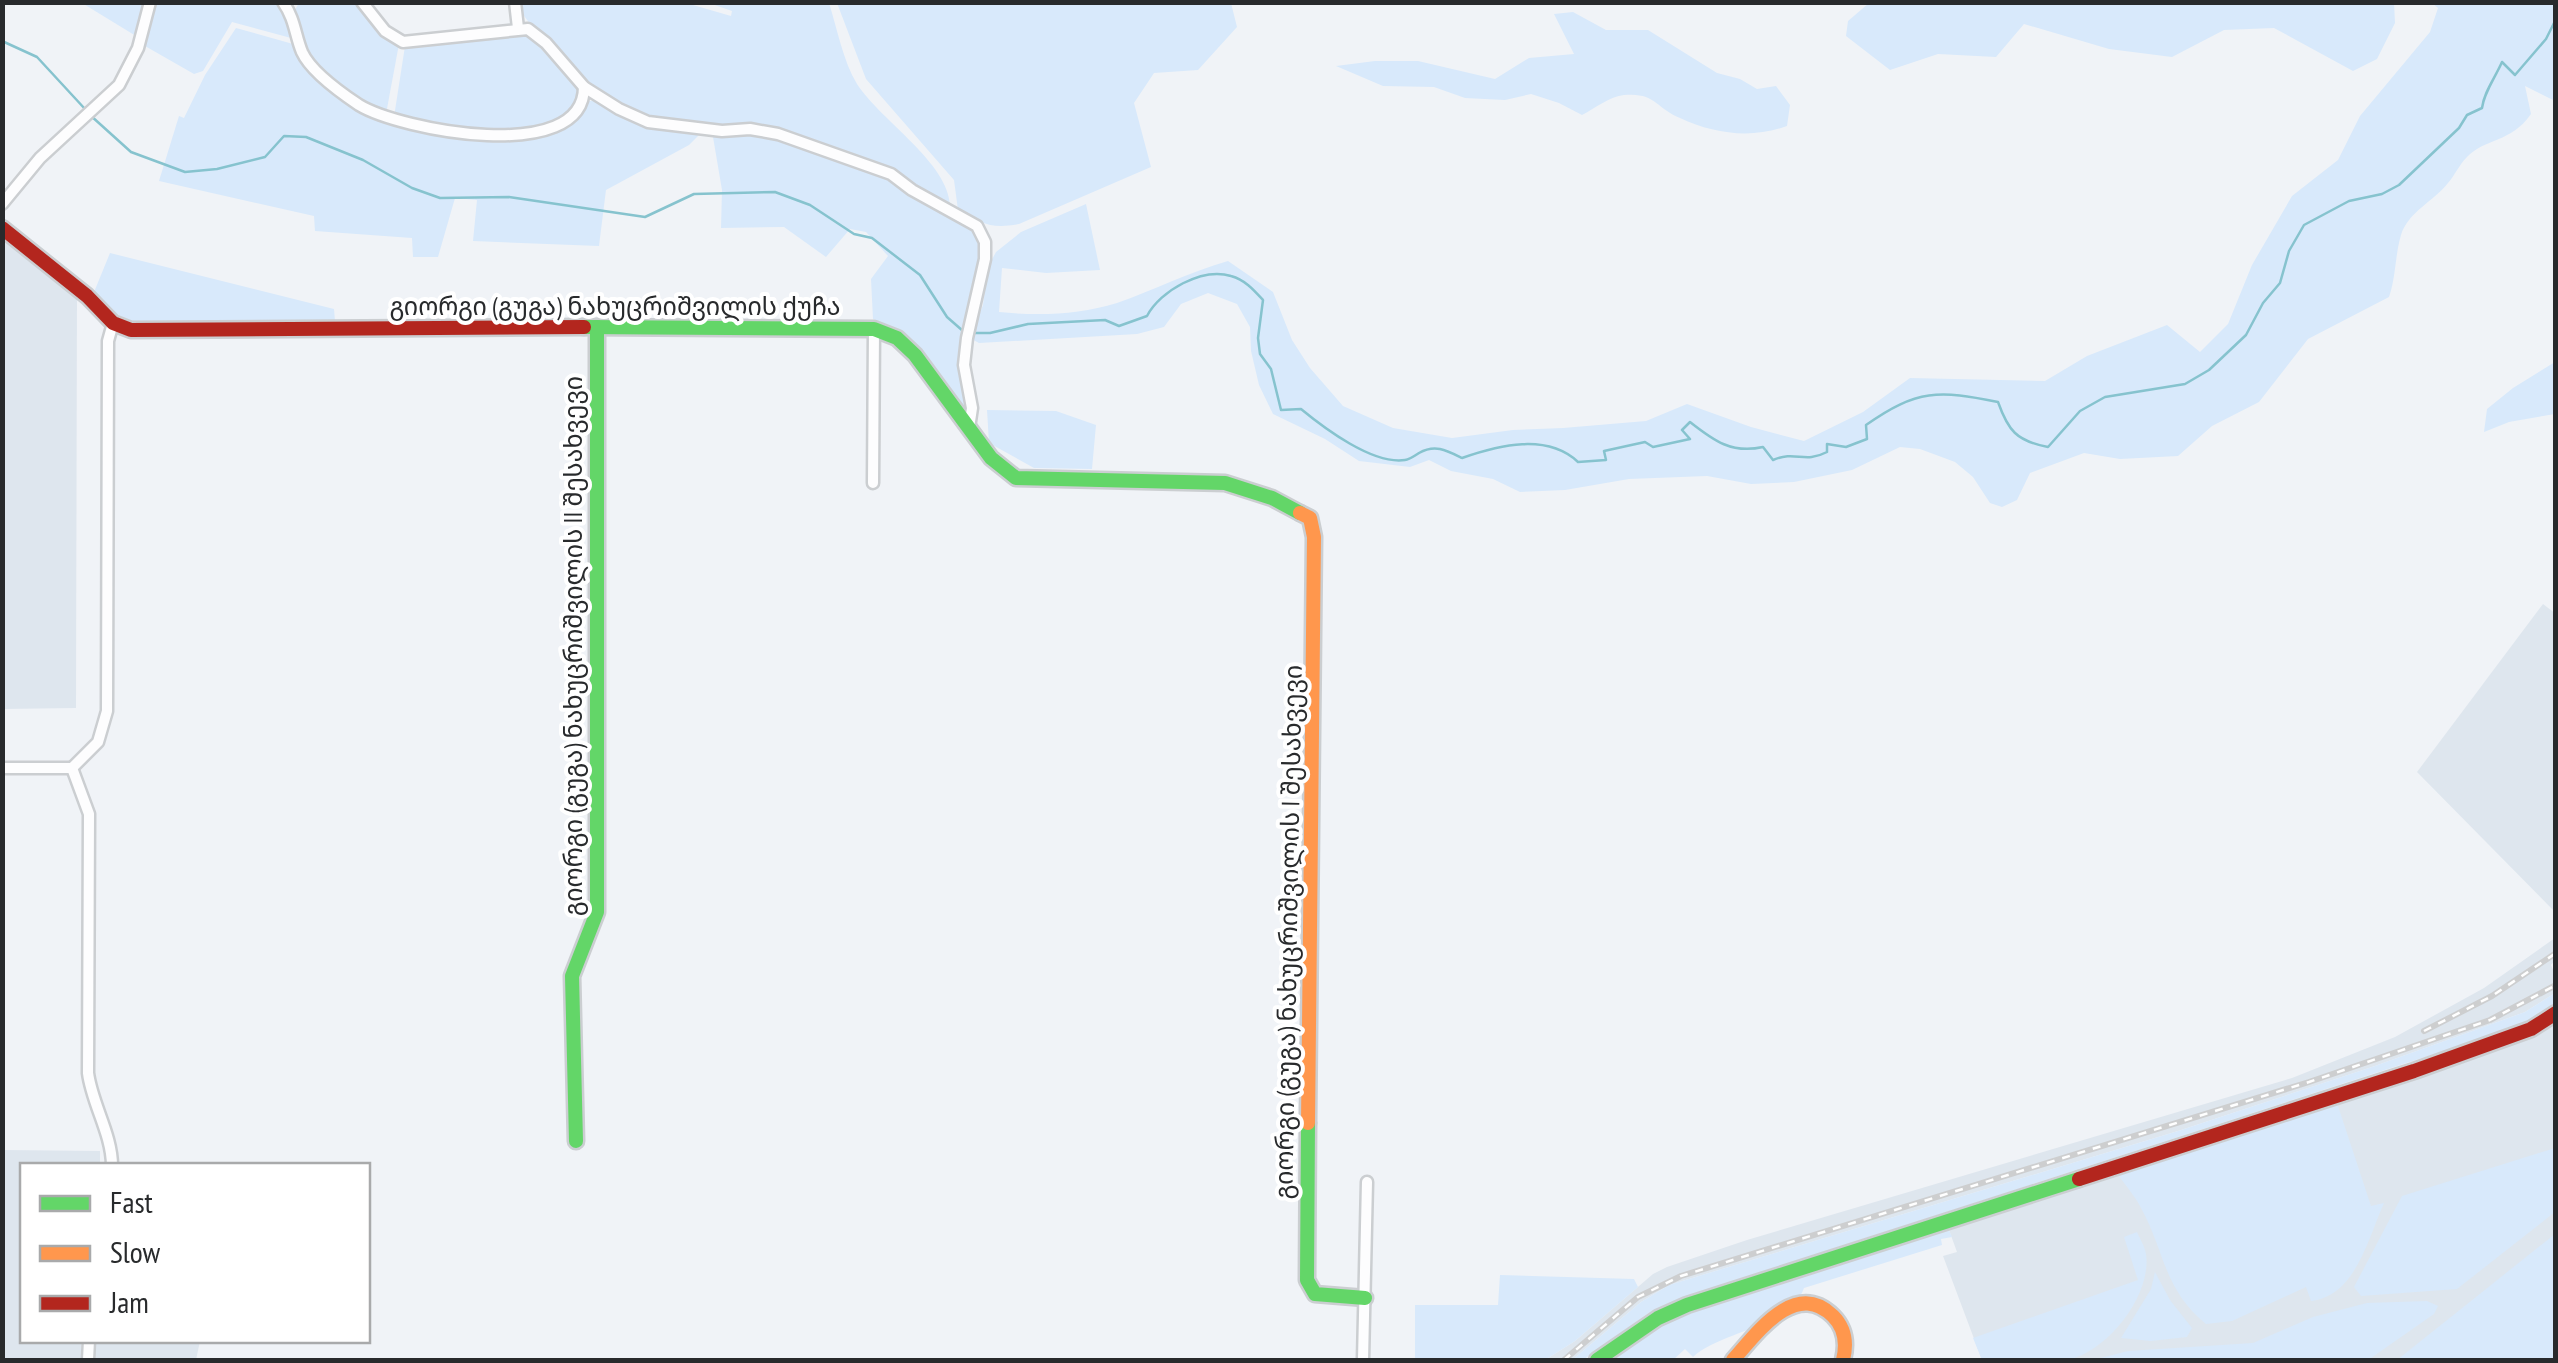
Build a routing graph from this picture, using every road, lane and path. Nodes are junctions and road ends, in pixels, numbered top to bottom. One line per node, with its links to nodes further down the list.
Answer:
1 (150, 2): 7 (street)
2 (284, 2): 6 (street)
3 (362, 2): 5 (street)
4 (516, 2): 5 (street)
5 (518, 28): 6 (street)
6 (584, 87): 12 (street)
7 (2, 204)
8 (2, 228): 9 (street)
9 (113, 323): 10 (street, გიორგი (გუგა) ნახუცრიშვილის ქუჩა); 16 (street)
10 (597, 327): 11 (street, გიორგი (გუგა) ნახუცრიშვილის ქუჩა); 18 (street, გიორგი (გუგა) ნახუცრიშვილის II შესახვევი)
11 (874, 329): 12 (street, გიორგი (გუგა) ნახუცრიშვილის ქუჩა); 13 (street)
12 (968, 428): 14 (street, გიორგი (გუგა) ნახუცრიშვილის ქუჩა)
13 (873, 484)
14 (1310, 518): 21 (street, გიორგი (გუგა) ნახუცრიშვილის I შესახვევი)
15 (2, 768): 16 (street)
16 (72, 768): 19 (street)
17 (2556, 1013): 23 (street)
18 (576, 1141)
19 (112, 1163)
20 (1367, 1182): 21 (street)
21 (1365, 1298): 22 (street)
22 (1364, 1360)
23 (1597, 1360)
24 (1733, 1360): 25 (street)
25 (1843, 1360)

